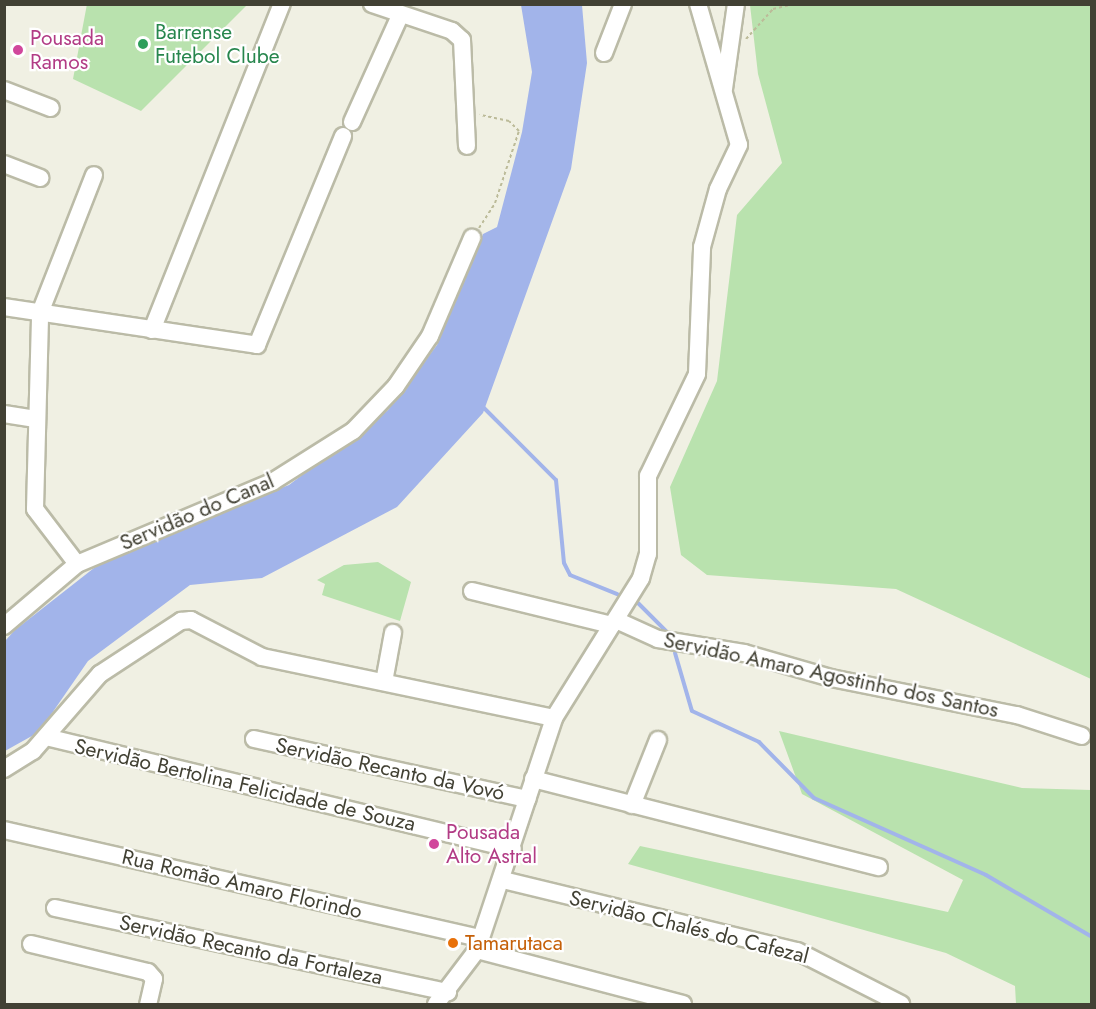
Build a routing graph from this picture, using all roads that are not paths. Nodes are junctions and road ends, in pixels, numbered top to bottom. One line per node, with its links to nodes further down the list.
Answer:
1 (282, 4): 18 (street)
2 (372, 4): 6 (street)
3 (623, 4): 7 (street)
4 (698, 4): 8 (street)
5 (736, 4): 8 (street)
6 (399, 18): 11 (street); 18 (street)
7 (604, 53)
8 (724, 89): 23 (street)
9 (4, 90): 10 (street)
10 (51, 108)
11 (467, 146)
12 (4, 164): 14 (street)
13 (94, 175): 17 (street)
14 (40, 178)
15 (472, 238): 21 (street, Servidão do Canal)
16 (4, 307): 17 (street)
17 (40, 313): 18 (street); 20 (street)
18 (152, 330)
19 (4, 414): 20 (street)
20 (36, 419): 21 (street)
21 (77, 564): 24 (street, Servidão do Canal)
22 (472, 591): 23 (street, Servidão Amaro Agostinho dos Santos)
23 (614, 623): 27 (street); 28 (street, Servidão Amaro Agostinho dos Santos)
24 (4, 626)
25 (393, 633): 26 (street)
26 (384, 682): 27 (street); 29 (street)
27 (554, 718): 33 (street)
28 (1082, 736)
29 (46, 737): 32 (street); 37 (street, Servidão Bertolina Felicidade de Souza)
30 (254, 739): 34 (street, Servidão Recanto da Vovó)
31 (658, 740): 35 (street)
32 (4, 769)
33 (532, 779): 34 (street); 35 (street)
34 (526, 799): 37 (street)
35 (632, 805): 38 (street)
36 (4, 830): 42 (street, Rua Romão Amaro Florindo)
37 (513, 849): 39 (street)
38 (879, 867)
39 (502, 880): 42 (street); 47 (street, Servidão Chalés do Cafezal)
40 (55, 908): 43 (street, Servidão Recanto da Fortaleza)
41 (31, 944): 44 (street)
42 (477, 949): 43 (street); 45 (street); 46 (street)
43 (442, 998)
44 (148, 1005)
45 (648, 1005)
46 (683, 1005)
47 (902, 1005)

